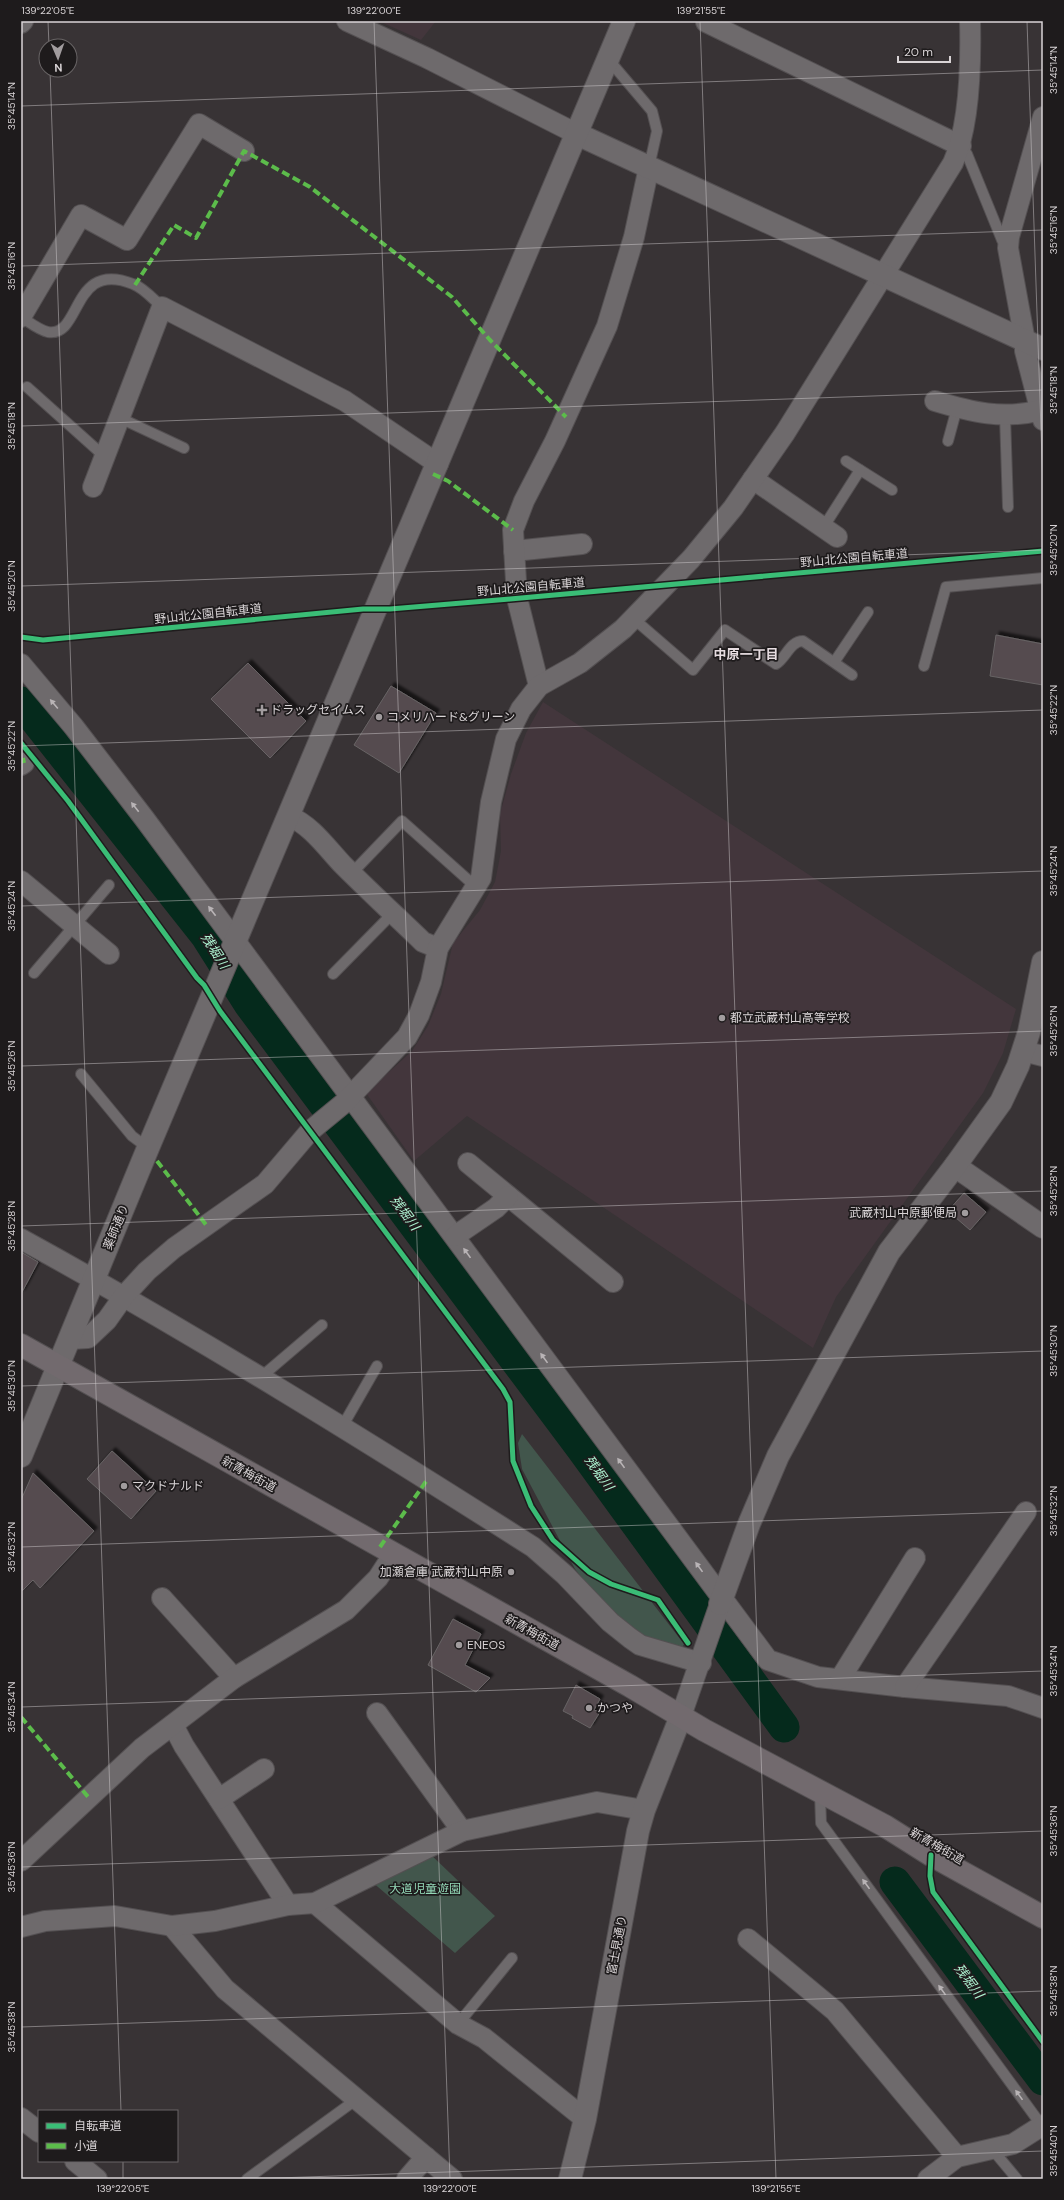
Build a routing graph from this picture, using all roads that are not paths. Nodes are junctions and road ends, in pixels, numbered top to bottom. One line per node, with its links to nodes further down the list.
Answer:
1 (347, 21): 7 (street)
2 (624, 21): 5 (street, 薬師通り)
3 (970, 21): 8 (street)
4 (706, 22): 8 (street)
5 (608, 59): 7 (street, 薬師通り); 10 (lane)
6 (1043, 117): 11 (street)
7 (577, 134): 10 (street); 26 (street, 薬師通り)
8 (961, 146): 11 (lane); 12 (street)
9 (244, 151): 14 (street)
10 (649, 167): 12 (street); 34 (street)
11 (1008, 248): 15 (street)
12 (883, 275): 15 (street); 28 (street)
13 (162, 307): 14 (lane); 21 (street); 26 (street)
14 (21, 317)
15 (1034, 345): 19 (street)
16 (27, 387): 24 (lane)
17 (935, 401): 18 (street)
18 (957, 408): 20 (street); 22 (lane)
19 (1042, 415): 20 (street)
20 (1006, 416): 31 (lane)
21 (120, 418): 23 (lane); 24 (street)
22 (948, 441)
23 (184, 448)
24 (104, 456): 29 (street)
25 (846, 461): 27 (lane)
26 (438, 464): 43 (street, 薬師通り)
27 (860, 470): 30 (lane); 32 (lane)
28 (753, 479): 32 (street); 37 (street)
29 (93, 486)
30 (892, 490)
31 (1008, 507)
32 (830, 532)
33 (582, 544): 34 (street)
34 (514, 551): 42 (street)
35 (1043, 578): 40 (lane)
36 (868, 612): 38 (lane)
37 (634, 619): 38 (lane); 42 (street)
38 (835, 661): 41 (lane)
39 (21, 664): 50 (street, one-way to 39)
40 (924, 666)
41 (852, 675)
42 (540, 686): 47 (street)
43 (289, 816): 44 (street); 50 (street, 薬師通り)
44 (352, 873): 47 (lane); 48 (street)
45 (21, 881): 49 (street)
46 (109, 885): 49 (lane)
47 (476, 887): 51 (street)
48 (393, 913): 51 (street); 55 (lane)
49 (75, 925): 52 (street); 54 (lane)
50 (234, 945): 58 (street); 59 (street, 薬師通り)
51 (438, 948): 58 (street)
52 (109, 954)
53 (1043, 962): 56 (street)
54 (34, 973)
55 (333, 974)
56 (1033, 1053): 61 (street)
57 (81, 1074): 59 (lane)
58 (347, 1100): 64 (street); 68 (street)
59 (148, 1148): 66 (street, 薬師通り)
60 (468, 1163): 62 (street)
61 (955, 1166): 63 (street); 81 (street)
62 (508, 1196): 64 (street); 67 (street)
63 (1043, 1227)
64 (455, 1236): 81 (street, one-way to 64)
65 (21, 1239): 66 (street)
66 (95, 1280): 68 (street); 70 (street, 薬師通り)
67 (613, 1282)
68 (124, 1296): 70 (street); 74 (street)
69 (322, 1325): 74 (lane)
70 (71, 1339): 72 (street, 薬師通り)
71 (21, 1345): 72 (main road, 新青梅街道)
72 (58, 1366): 76 (street, 薬師通り); 78 (main road, 新青梅街道)
73 (377, 1366): 75 (lane)
74 (261, 1377): 75 (street)
75 (342, 1427): 82 (street)
76 (21, 1456)
77 (1026, 1512): 85 (street)
78 (393, 1555): 83 (street); 88 (main road, 新青梅街道)
79 (915, 1558): 84 (street)
80 (162, 1598): 83 (street)
81 (721, 1601): 82 (street); 84 (street)
82 (702, 1661): 88 (street)
83 (234, 1678): 89 (street)
84 (840, 1679): 85 (street)
85 (905, 1687): 86 (street)
86 (1043, 1708)
87 (377, 1713): 94 (street)
88 (681, 1716): 91 (main road, 新青梅街道); 93 (street, 富士見通り)
89 (173, 1725): 92 (street); 95 (street)
90 (264, 1769): 92 (street)
91 (820, 1793): 98 (main road, 新青梅街道); 107 (lane, one-way to 91)
92 (219, 1799): 97 (street)
93 (644, 1810): 94 (street); 106 (street, 富士見通り)
94 (462, 1832): 96 (street)
95 (22, 1859)
96 (315, 1903): 97 (street); 103 (street)
97 (288, 1905): 99 (street)
98 (1043, 1917)
99 (172, 1926): 100 (street); 104 (street)
100 (21, 1927)
101 (748, 1939): 111 (street)
102 (512, 1958): 103 (lane)
103 (458, 2024): 106 (street)
104 (356, 2099): 110 (street); 114 (lane)
105 (21, 2118): 108 (street)
106 (585, 2118): 117 (street, 富士見通り)
107 (1043, 2126): 109 (street)
108 (38, 2131)
109 (992, 2149): 111 (street); 119 (lane)
110 (426, 2157): 115 (street); 116 (street)
111 (957, 2157): 118 (street)
112 (76, 2162): 113 (street)
113 (97, 2179)
114 (247, 2179)
115 (407, 2179)
116 (452, 2179)
117 (570, 2179)
118 (928, 2179)
119 (1017, 2179)

